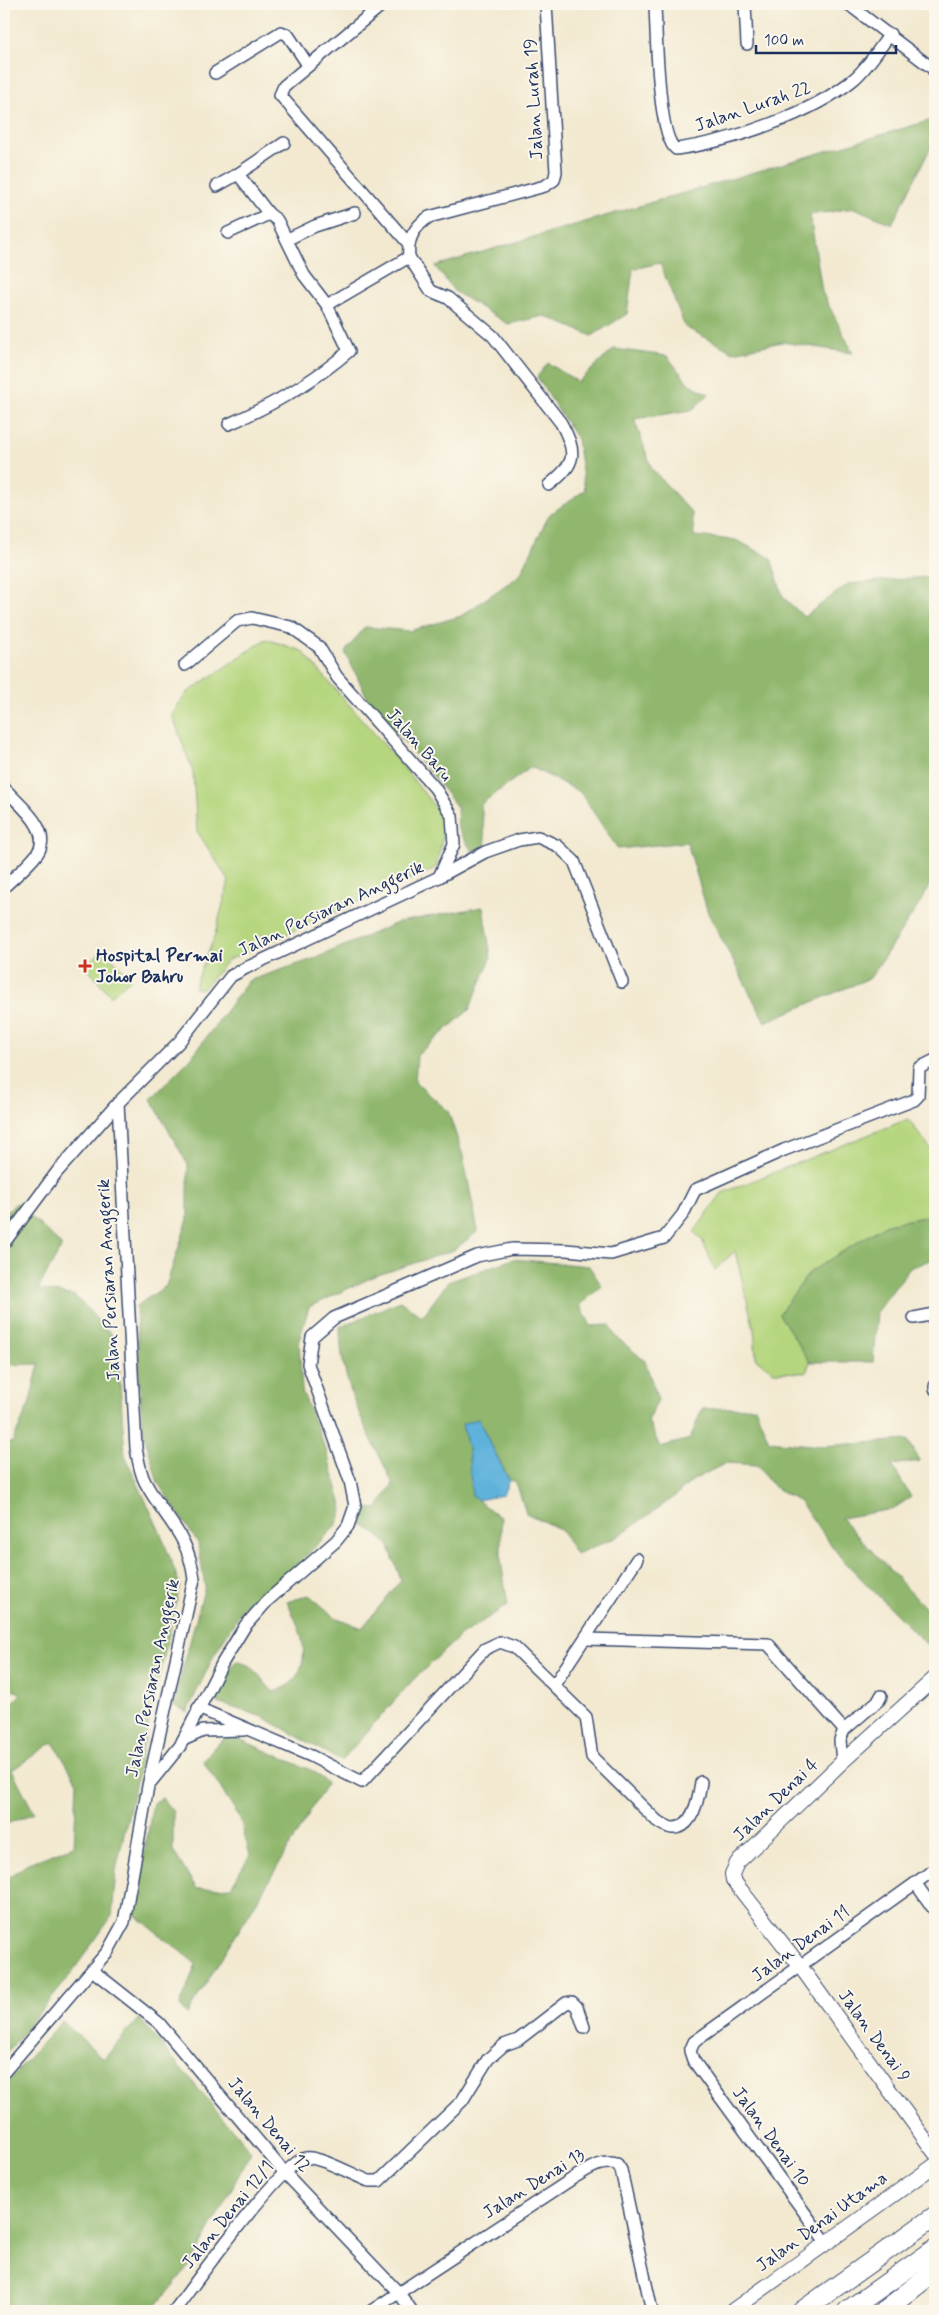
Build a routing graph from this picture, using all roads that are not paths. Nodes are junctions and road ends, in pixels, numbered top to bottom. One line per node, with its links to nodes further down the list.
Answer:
1 (383, 4): 8 (street)
2 (546, 4): 18 (street, Jalan Lurah 19)
3 (655, 4): 6 (street, Jalan Lurah 22)
4 (745, 4): 7 (street)
5 (848, 4): 6 (street)
6 (890, 34): 10 (street)
7 (747, 44)
8 (308, 65): 9 (street); 18 (street)
9 (215, 73)
10 (935, 73)
11 (284, 143): 12 (street)
12 (238, 174): 13 (street); 15 (street)
13 (217, 186)
14 (356, 213): 17 (street)
15 (269, 214): 16 (street); 17 (street)
16 (228, 233)
17 (288, 239): 20 (street)
18 (408, 243): 19 (street)
19 (409, 257): 20 (street); 22 (street)
20 (327, 305): 21 (street)
21 (228, 424)
22 (549, 485)
23 (185, 665): 25 (street, Jalan Baru)
24 (4, 788): 26 (street)
25 (439, 877): 27 (street, Jalan Persiaran Anggerik); 29 (street, Jalan Persiaran Anggerik)
26 (4, 887)
27 (622, 982)
28 (935, 1060): 38 (street)
29 (118, 1103): 30 (street); 44 (street, Jalan Persiaran Anggerik)
30 (4, 1243)
31 (935, 1314): 32 (street)
32 (914, 1318)
33 (637, 1559): 34 (street)
34 (585, 1639): 36 (street); 39 (street)
35 (935, 1678): 42 (street, Jalan Denai 4)
36 (554, 1686): 40 (street); 43 (street)
37 (881, 1696): 39 (street)
38 (198, 1708): 40 (street); 41 (street)
39 (844, 1730): 42 (street)
40 (251, 1731): 41 (street)
41 (183, 1740): 44 (street)
42 (842, 1762): 48 (street, Jalan Denai 4)
43 (700, 1782)
44 (148, 1786): 49 (street, Jalan Persiaran Anggerik)
45 (935, 1868): 46 (street, Jalan Denai 11)
46 (916, 1884): 47 (street); 48 (street, Jalan Denai 11)
47 (935, 1911)
48 (800, 1966): 51 (street, Jalan Denai 11); 53 (street, Jalan Denai 9)
49 (92, 1970): 52 (street, Jalan Persiaran Anggerik); 55 (street, Jalan Denai 12)
50 (584, 2027): 55 (street, Jalan Denai 12/1)
51 (690, 2051): 57 (street, Jalan Denai 10)
52 (4, 2072)
53 (935, 2152)
54 (935, 2165): 57 (street, Jalan Denai Utama)
55 (284, 2172): 60 (street, Jalan Denai 12); 61 (street, Jalan Denai 12/1)
56 (935, 2216): 66 (highway)
57 (826, 2242): 65 (street, Jalan Denai Utama)
58 (935, 2249): 67 (highway)
59 (935, 2271): 68 (highway)
60 (398, 2292): 62 (street, Jalan Denai 13); 63 (street, Jalan Denai 12); 64 (street, Jalan Denai 13)
61 (174, 2311)
62 (371, 2311)
63 (412, 2311)
64 (652, 2311)
65 (732, 2311)
66 (802, 2311)
67 (847, 2311)
68 (884, 2311)

